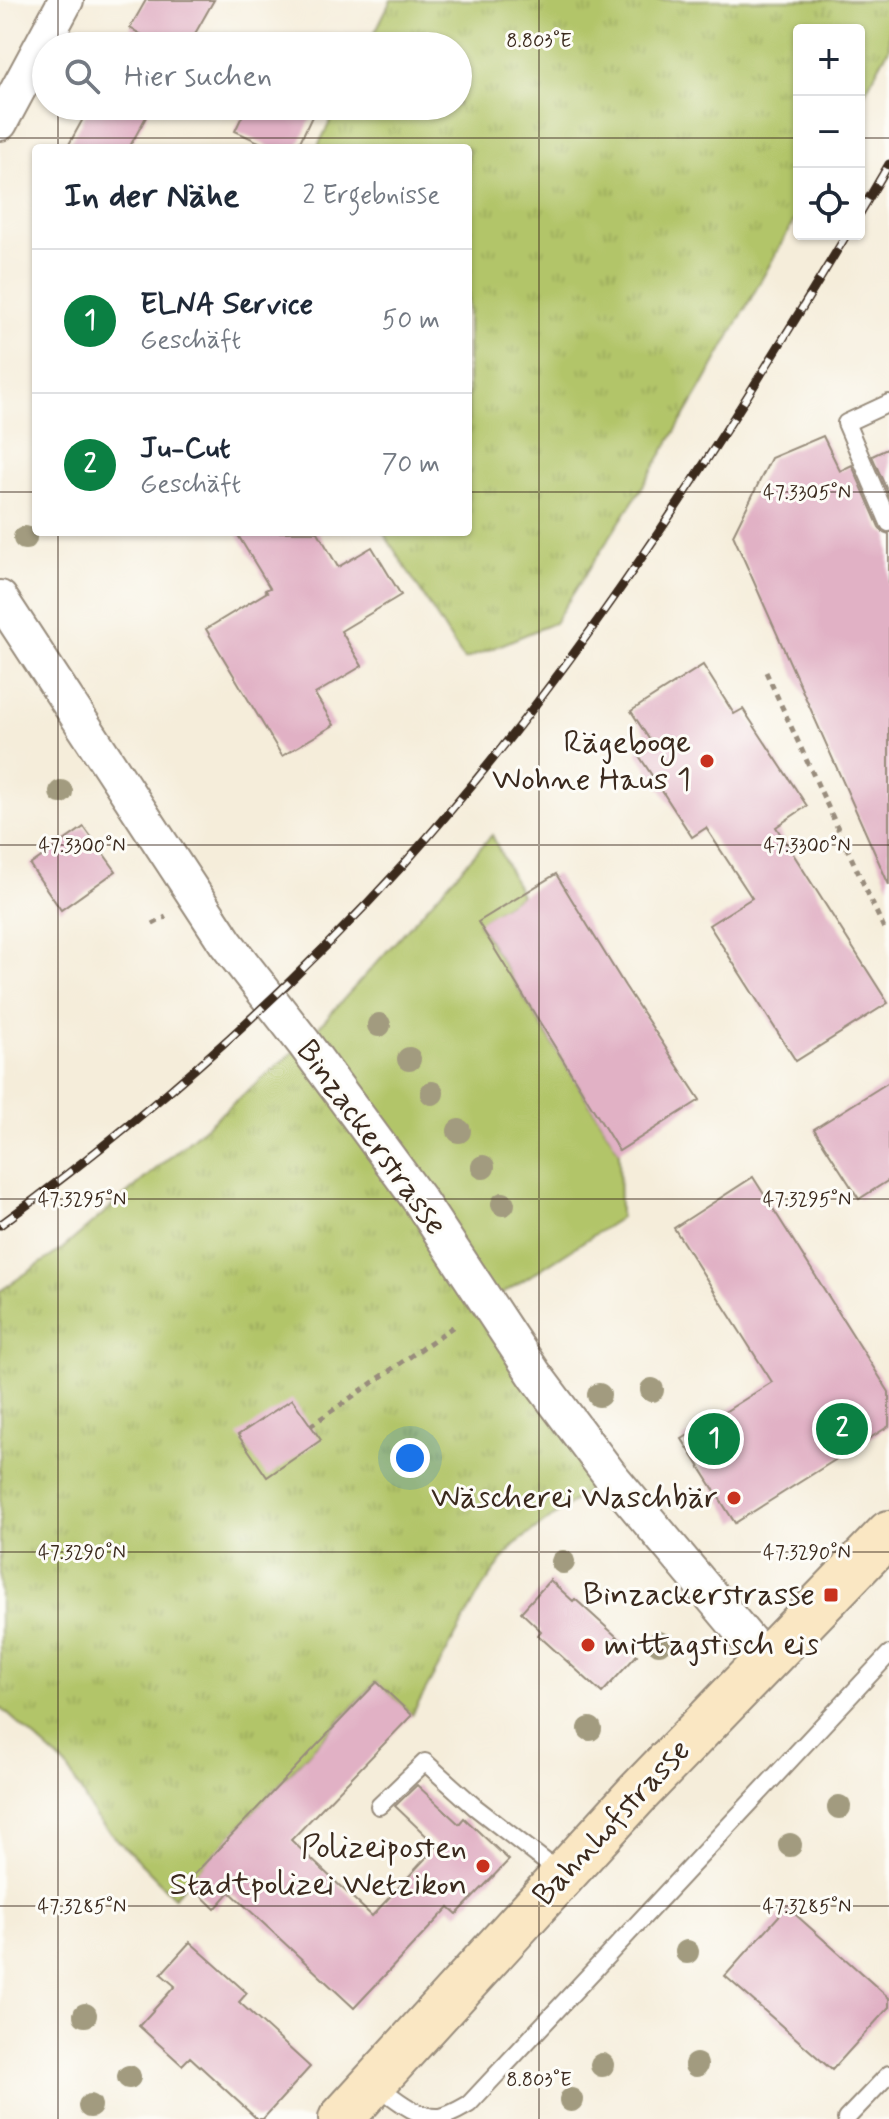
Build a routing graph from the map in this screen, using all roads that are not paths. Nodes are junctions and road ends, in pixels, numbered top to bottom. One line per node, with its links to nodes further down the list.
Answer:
1 (66, 0): 2 (street)
2 (49, 32)
3 (32, 63): 4 (street)
4 (0, 123)
5 (889, 403): 6 (lane)
6 (889, 523)
7 (0, 598): 10 (street, Binzackerstrasse)
8 (889, 1533): 10 (main road, Bahnhofstrasse)
9 (889, 1654): 14 (lane)
10 (766, 1661): 12 (main road, Bahnhofstrasse)
11 (379, 1806): 12 (lane)
12 (563, 1875): 14 (main road, Bahnhofstrasse)
13 (889, 2074): 16 (lane)
14 (372, 2082): 15 (main road, Bahnhofstrasse)
15 (341, 2119)
16 (846, 2119)

